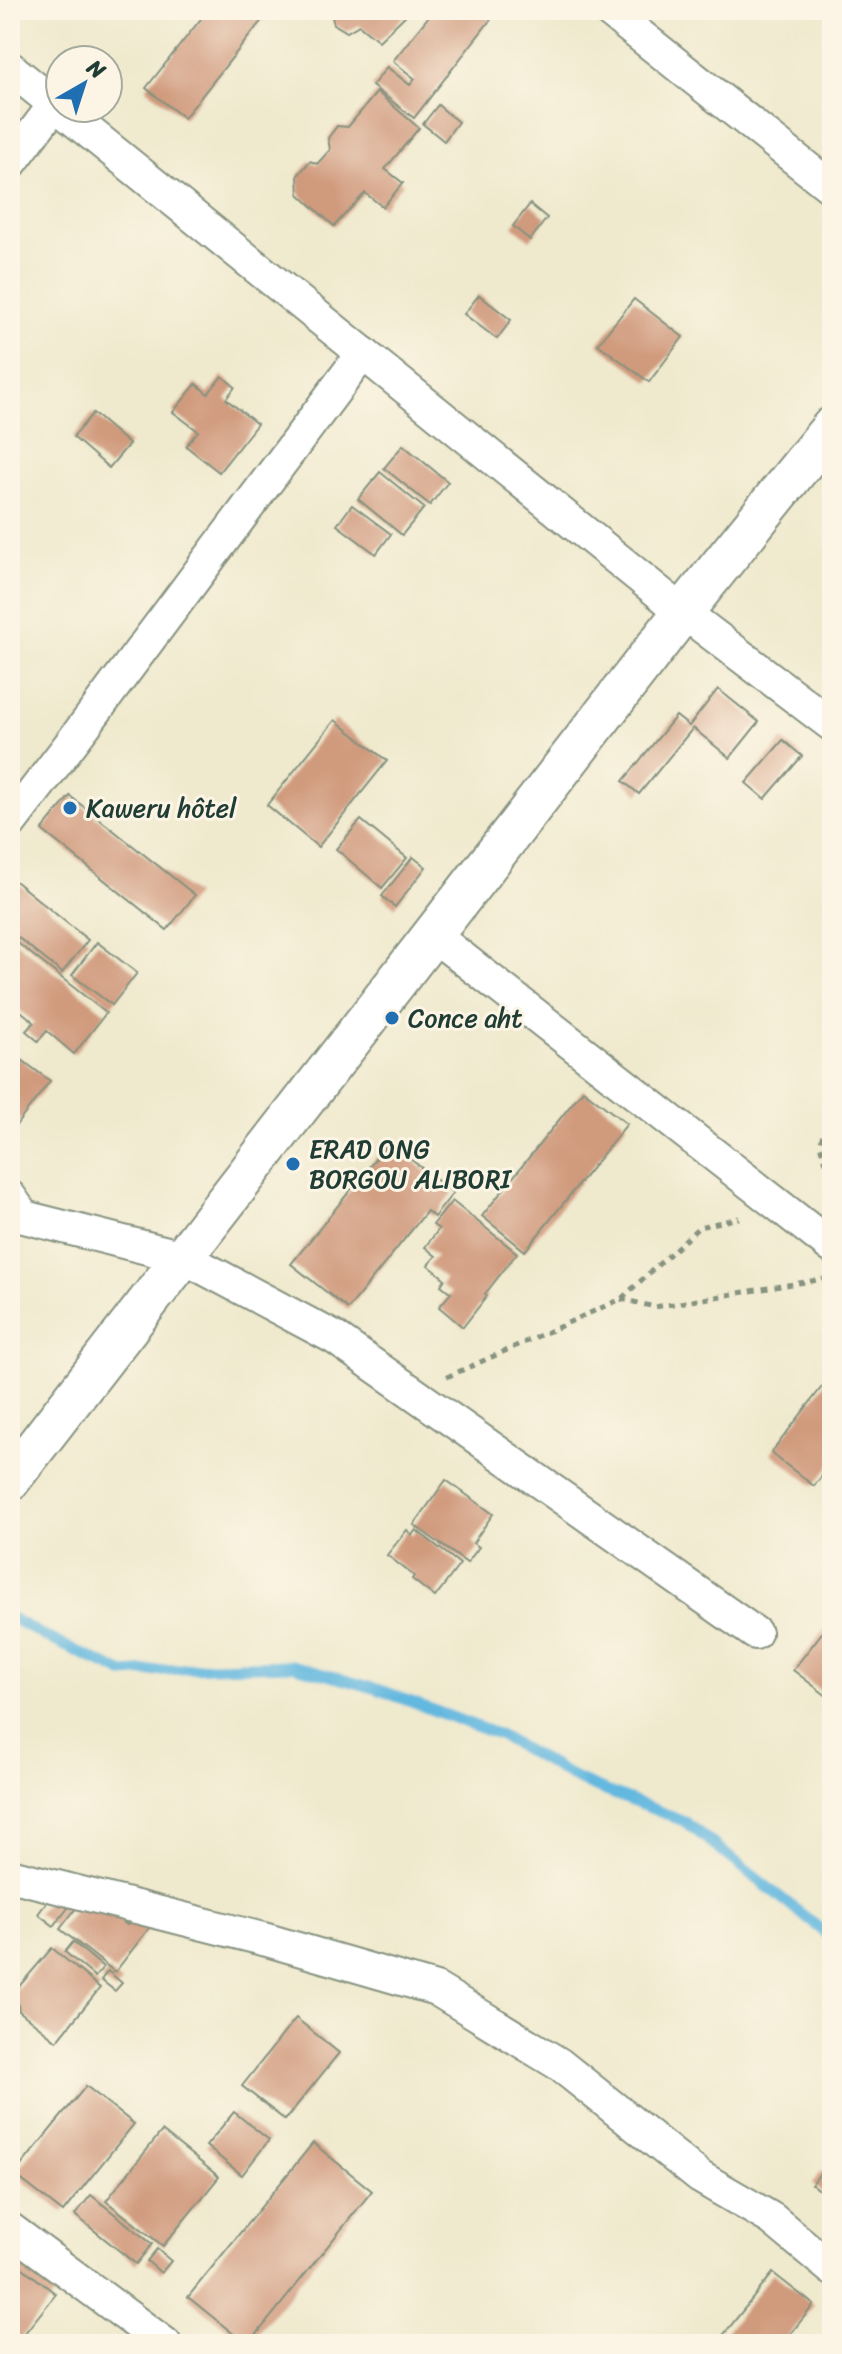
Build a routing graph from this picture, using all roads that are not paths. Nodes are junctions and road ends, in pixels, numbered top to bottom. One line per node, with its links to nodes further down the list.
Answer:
1 (608, 10): 7 (street)
2 (10, 68): 3 (street)
3 (44, 95)
4 (44, 119): 6 (street)
5 (80, 124): 8 (street)
6 (10, 164)
7 (832, 188)
8 (363, 353): 10 (street); 12 (street)
9 (832, 427): 10 (street)
10 (683, 612): 11 (street); 13 (street)
11 (832, 725)
12 (10, 823)
13 (433, 935): 15 (street); 16 (street)
14 (10, 1197): 16 (street)
15 (832, 1247)
16 (183, 1257): 17 (street); 18 (street)
17 (10, 1480)
18 (755, 1633)
19 (10, 1875): 21 (street)
20 (10, 2229): 22 (street)
21 (832, 2269)
22 (165, 2344)

